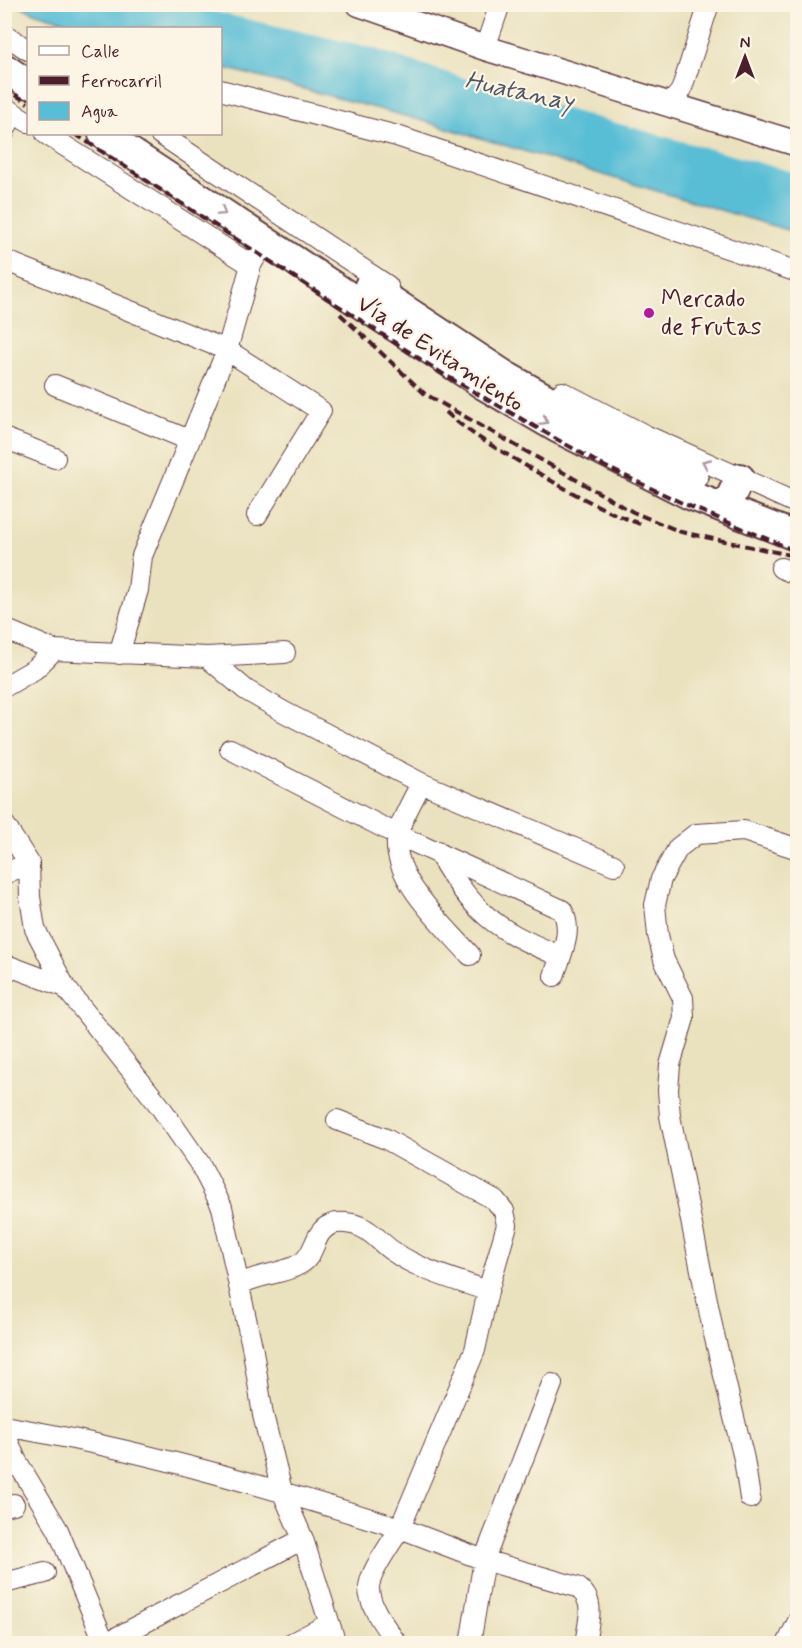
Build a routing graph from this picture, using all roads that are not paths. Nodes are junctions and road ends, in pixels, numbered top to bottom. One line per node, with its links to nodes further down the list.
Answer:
1 (359, 4): 7 (main road)
2 (405, 4): 7 (main road)
3 (500, 4): 7 (street)
4 (697, 4): 14 (street)
5 (709, 4): 14 (street)
6 (4, 34): 9 (street)
7 (487, 40): 14 (main road)
8 (4, 46): 10 (highway)
9 (27, 49)
10 (27, 61)
11 (4, 68): 12 (highway)
12 (27, 83)
13 (222, 91): 26 (street)
14 (673, 94): 16 (main road); 22 (main road)
15 (15, 114): 17 (street)
16 (798, 128)
17 (4, 134)
18 (48, 135): 25 (street)
19 (105, 135): 23 (highway, Vía de Evitamiento, one-way to 23)
20 (138, 135): 27 (highway, Vía de Evitamiento)
21 (161, 135): 27 (street)
22 (798, 144)
23 (265, 241): 25 (street); 37 (highway, Vía de Evitamiento, one-way to 37)
24 (4, 260): 28 (street)
25 (251, 265): 28 (street)
26 (798, 272)
27 (435, 324): 33 (highway, Vía de Evitamiento, one-way to 27)
28 (227, 350): 31 (street); 35 (street)
29 (55, 385): 31 (street)
30 (4, 438): 32 (street)
31 (189, 440): 41 (street)
32 (55, 458)
33 (736, 486): 34 (street); 36 (highway, Vía de Evitamiento)
34 (798, 504)
35 (256, 515)
36 (798, 521)
37 (798, 537)
38 (4, 629): 39 (street)
39 (54, 650): 41 (street); 43 (street)
40 (285, 653): 42 (street)
41 (119, 654): 42 (street)
42 (207, 657): 45 (street)
43 (4, 687)
44 (230, 749): 47 (street)
45 (422, 783): 47 (street); 51 (street)
46 (4, 824): 50 (street)
47 (398, 835): 49 (street); 53 (street)
48 (796, 845): 65 (street)
49 (437, 851): 54 (street); 54 (street)
50 (30, 862): 52 (street); 57 (street)
51 (614, 865)
52 (4, 874)
53 (470, 955)
54 (560, 956): 56 (street)
55 (4, 964): 57 (street)
56 (554, 976)
57 (65, 987): 59 (street)
58 (338, 1120): 60 (street)
59 (240, 1285): 60 (street); 64 (street)
60 (488, 1292): 66 (street)
61 (552, 1384): 68 (street)
62 (4, 1426): 64 (street)
63 (4, 1431): 73 (street)
64 (282, 1491): 66 (street); 67 (street)
65 (750, 1498)
66 (400, 1528): 68 (street); 76 (street)
67 (303, 1539): 72 (street); 73 (street)
68 (484, 1560): 77 (street); 78 (street)
69 (45, 1573): 70 (street)
70 (4, 1582)
71 (798, 1621): 79 (street)
72 (329, 1624): 74 (street); 75 (street)
73 (104, 1643)
74 (290, 1644)
75 (336, 1644)
76 (397, 1644)
77 (470, 1644)
78 (585, 1644)
79 (787, 1644)

